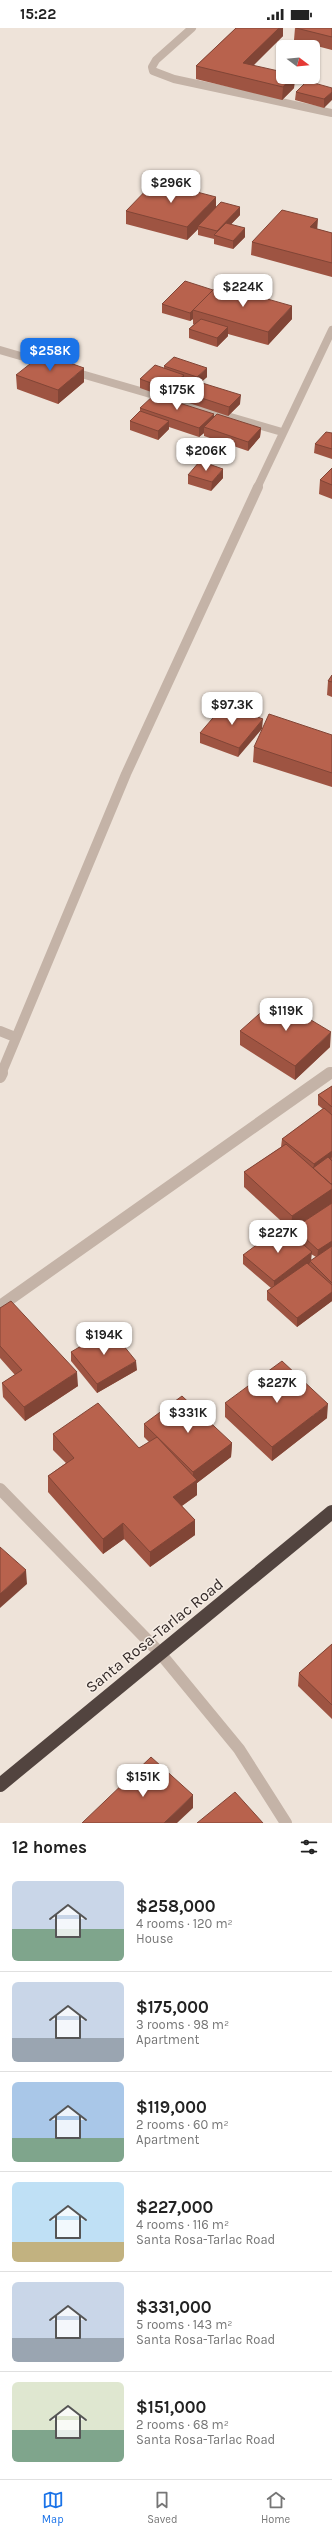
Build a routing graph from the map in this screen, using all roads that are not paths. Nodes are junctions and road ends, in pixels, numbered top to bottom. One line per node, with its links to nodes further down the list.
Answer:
1 (192, 28): 2 (street)
2 (332, 113)
3 (332, 330): 5 (street)
4 (0, 350): 5 (street)
5 (282, 432): 7 (street)
6 (0, 1031): 7 (street)
7 (15, 1037): 9 (street)
8 (332, 1072): 10 (street)
9 (0, 1076)
10 (0, 1306)
11 (0, 1489): 13 (street)
12 (332, 1512): 13 (highway, Santa Rosa-Tarlac Road)
13 (160, 1653): 14 (highway, Santa Rosa-Tarlac Road); 15 (street)
14 (0, 1785)
15 (286, 1823)

